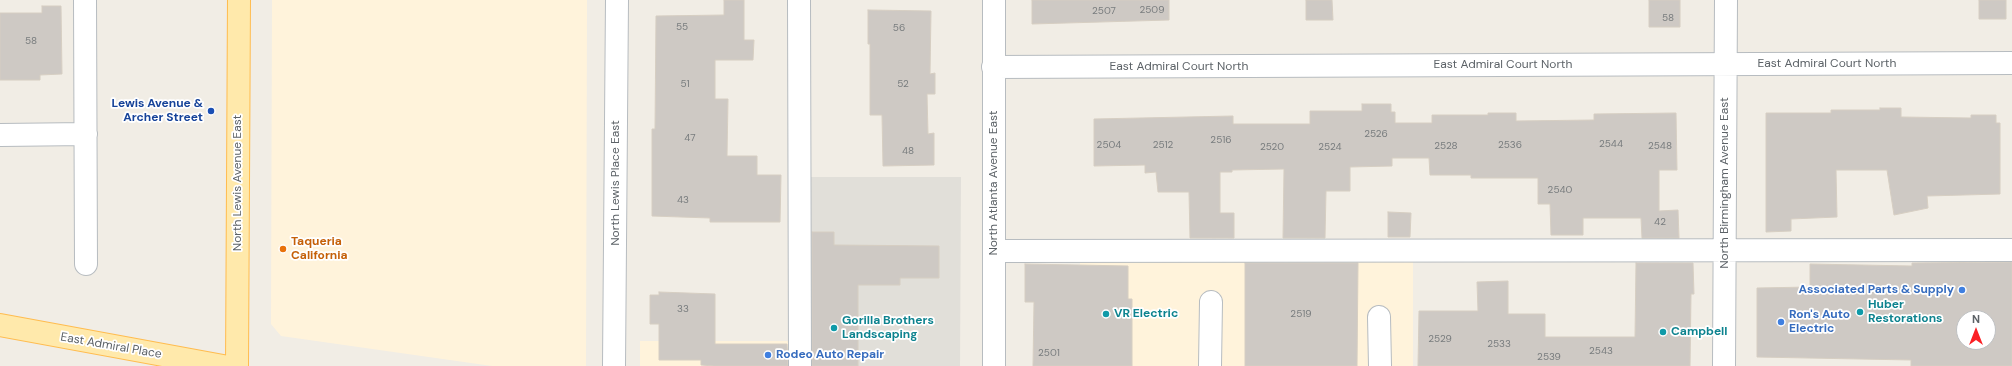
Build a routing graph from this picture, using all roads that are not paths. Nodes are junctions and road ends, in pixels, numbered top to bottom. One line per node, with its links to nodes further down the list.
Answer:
1 (86, 0): 10 (street)
2 (239, 0): 20 (main road, North Lewis Avenue East)
3 (617, 0): 21 (street, North Lewis Place East)
4 (799, 0): 22 (street)
5 (994, 0): 9 (street, North Atlanta Avenue East)
6 (1726, 0): 8 (street, North Birmingham Avenue East)
7 (2012, 63): 8 (street, East Admiral Court North)
8 (1725, 64): 9 (street, East Admiral Court North); 12 (street, North Birmingham Avenue East)
9 (993, 67): 14 (street, North Atlanta Avenue East)
10 (86, 134): 11 (street); 15 (street)
11 (0, 135)
12 (1724, 250): 13 (street); 14 (street); 26 (street, North Birmingham Avenue East)
13 (2012, 250)
14 (994, 251): 23 (street, North Atlanta Avenue East)
15 (86, 264)
16 (1211, 302): 24 (street)
17 (1379, 317): 25 (street)
18 (0, 326): 19 (main road, East Admiral Place)
19 (223, 366)
20 (237, 366)
21 (614, 366)
22 (800, 366)
23 (994, 366)
24 (1210, 366)
25 (1380, 366)
26 (1724, 366)

